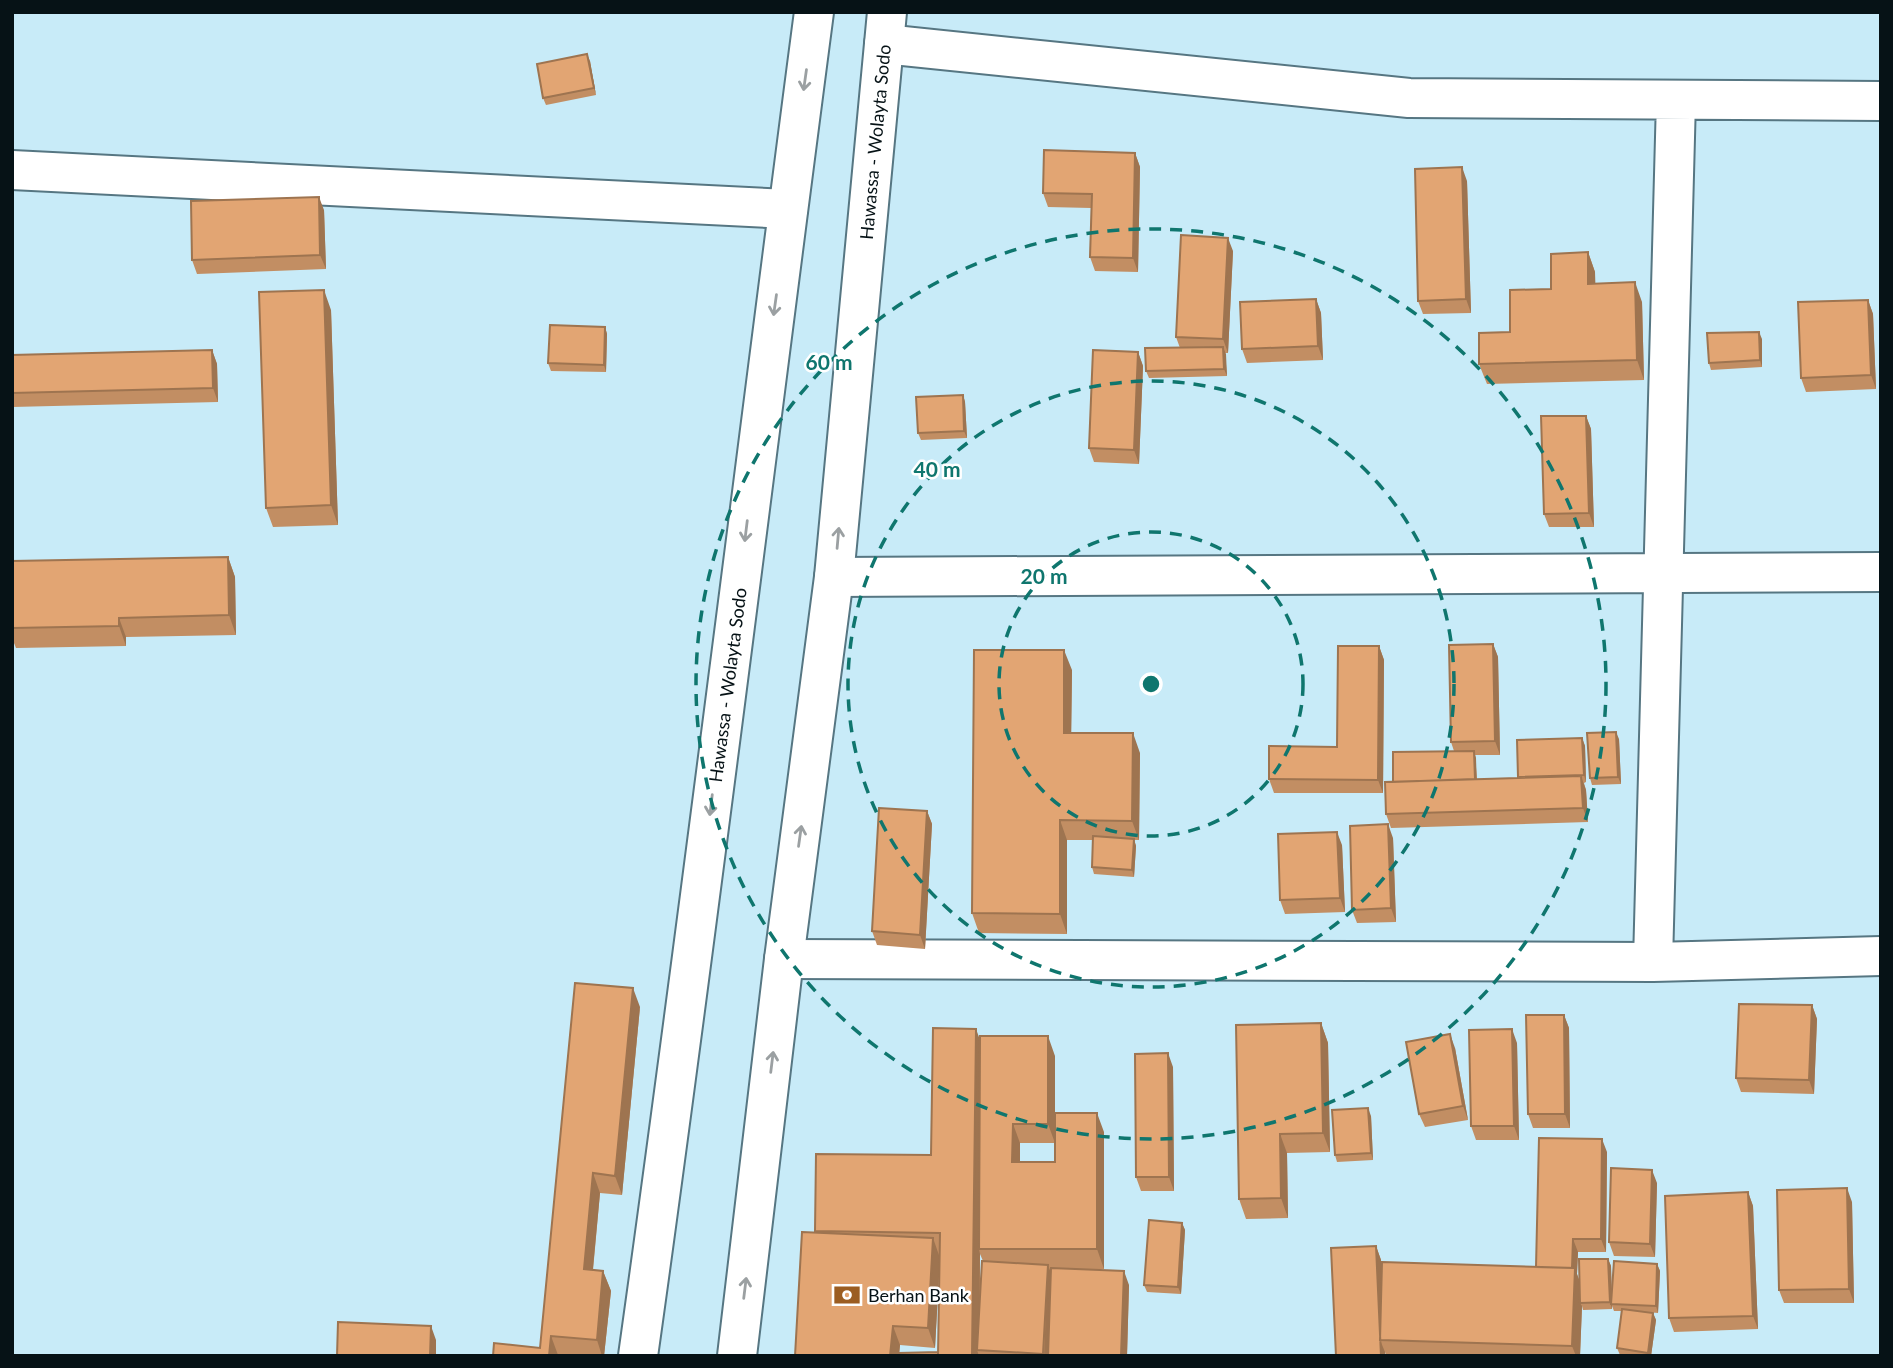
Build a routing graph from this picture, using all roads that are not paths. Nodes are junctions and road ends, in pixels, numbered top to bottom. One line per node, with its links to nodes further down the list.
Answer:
1 (814, 12): 6 (street, Hawassa - Wolayta Sodo, one-way to 6)
2 (886, 28): 3 (street); 9 (street, Hawassa - Wolayta Sodo, one-way to 2)
3 (1676, 100): 4 (street); 8 (street)
4 (1881, 101)
5 (12, 170): 6 (street)
6 (788, 209): 13 (street, Hawassa - Wolayta Sodo, one-way to 13)
7 (1881, 572): 8 (street)
8 (1663, 573): 9 (street); 12 (street)
9 (834, 577): 11 (street, Hawassa - Wolayta Sodo, one-way to 9)
10 (1881, 957): 12 (street)
11 (784, 959): 12 (street); 14 (street, Hawassa - Wolayta Sodo, one-way to 11)
12 (1653, 962)
13 (638, 1356)
14 (737, 1356)

